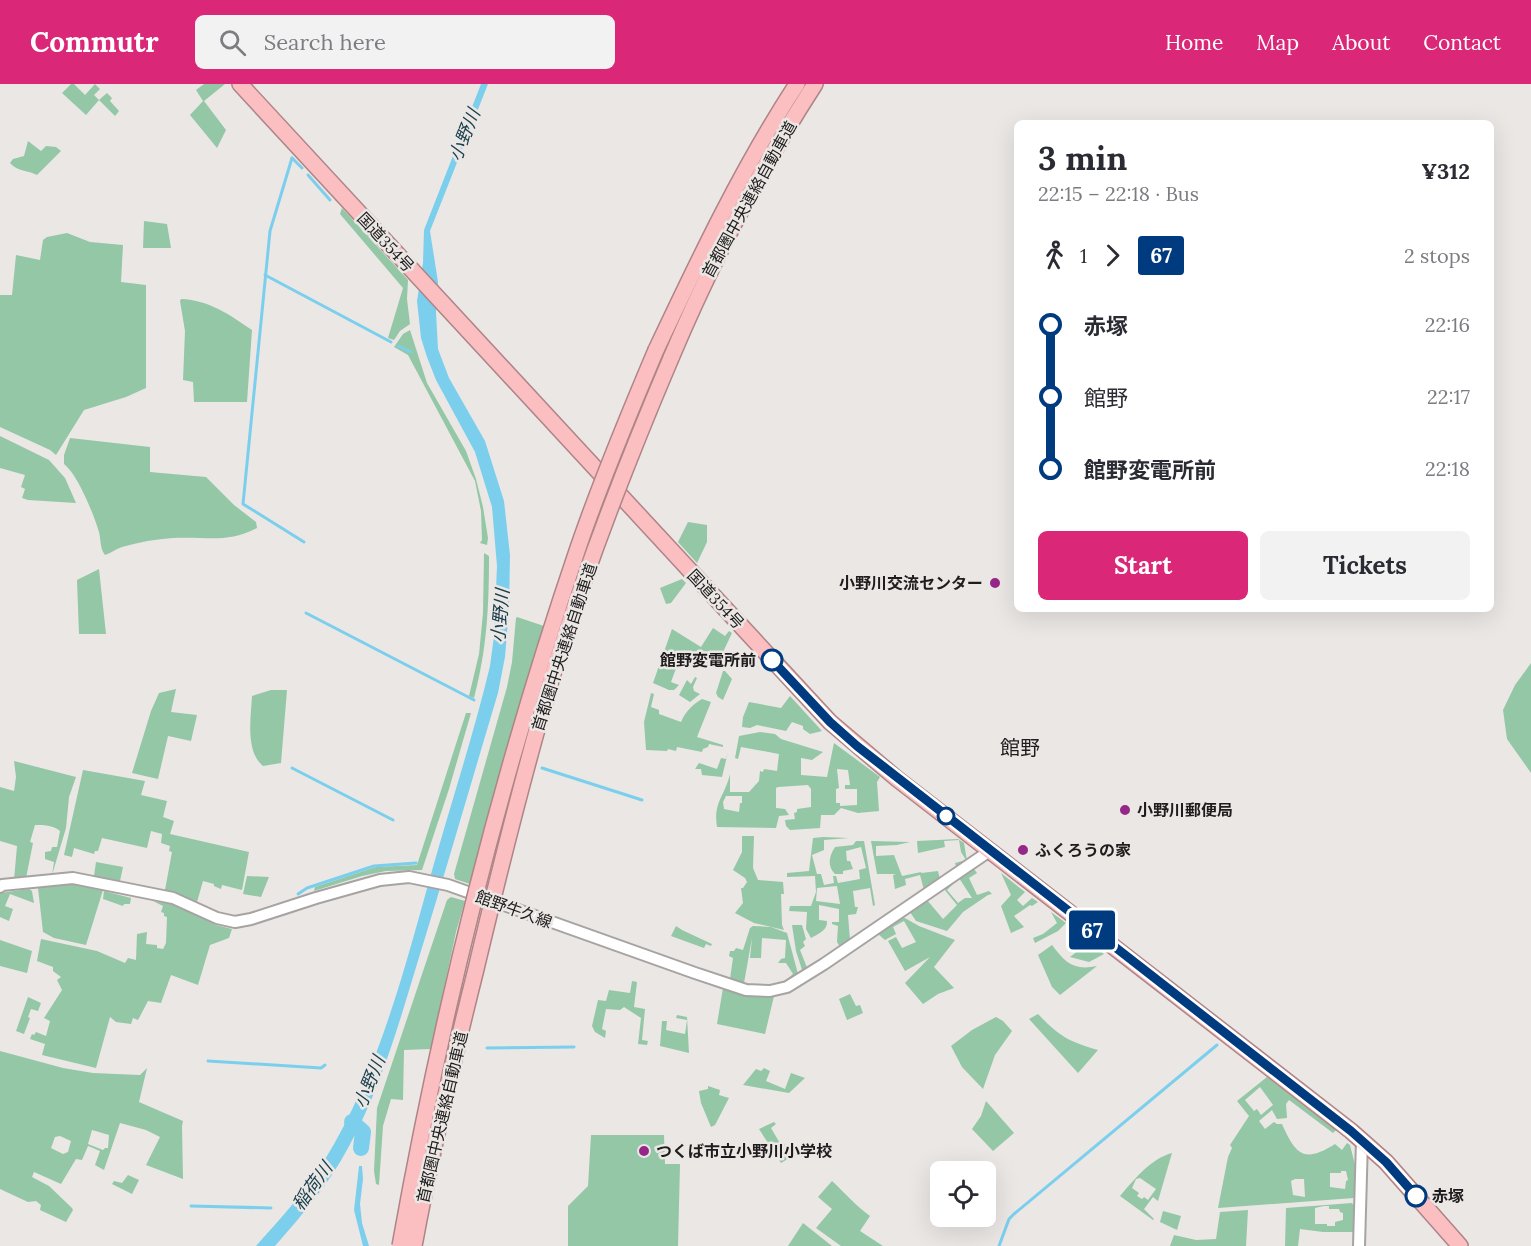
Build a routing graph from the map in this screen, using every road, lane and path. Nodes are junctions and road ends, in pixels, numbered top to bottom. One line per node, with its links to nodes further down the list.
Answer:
1 (240, 84): 4 (highway, 国道354号)
2 (797, 84): 7 (highway, 首都圏中央連絡自動車道, bridge)
3 (815, 84): 8 (highway, 首都圏中央連絡自動車道, bridge)
4 (991, 850): 5 (main road, 館野牛久線); 6 (highway, 国道354号)
5 (0, 887)
6 (1362, 1140): 9 (main road); 10 (highway, 国道354号)
7 (400, 1246)
8 (414, 1246)
9 (1359, 1246)
10 (1460, 1246)

